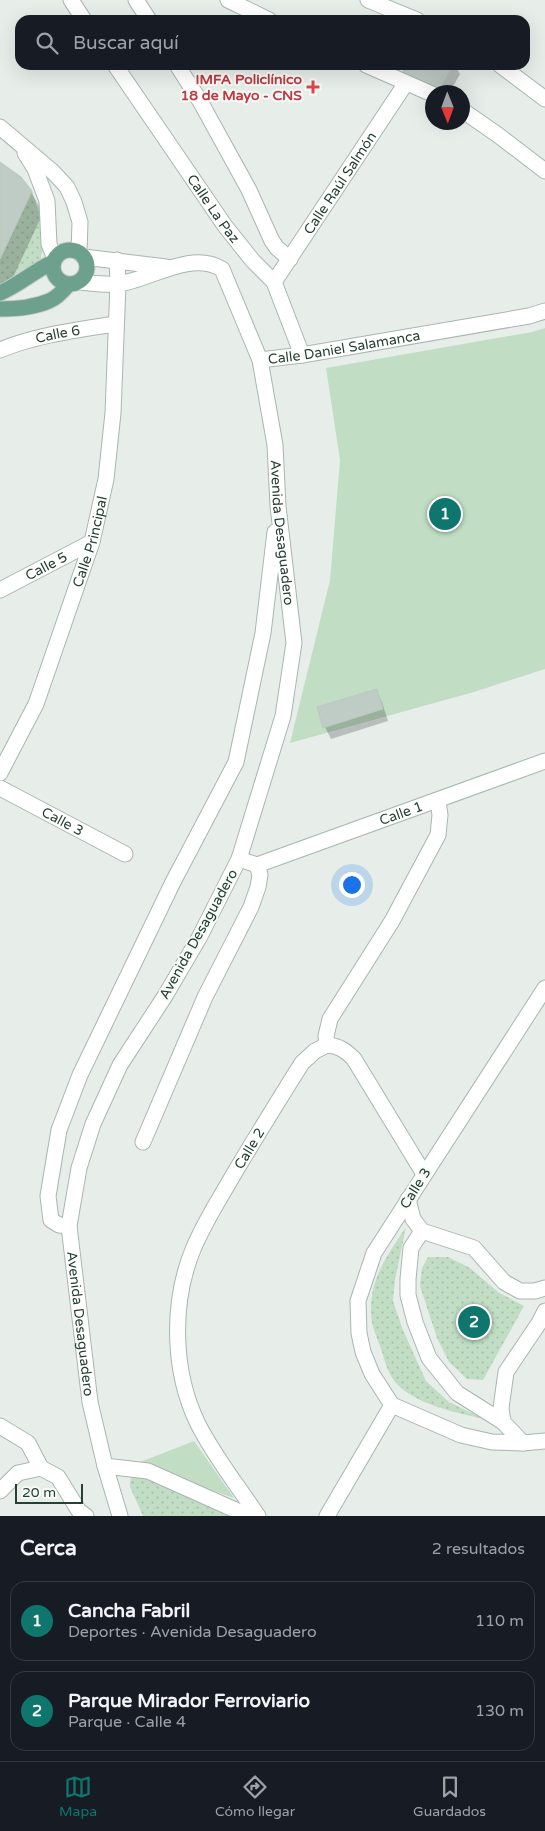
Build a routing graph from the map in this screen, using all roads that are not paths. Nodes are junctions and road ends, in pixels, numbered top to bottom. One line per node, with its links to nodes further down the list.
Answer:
1 (71, 0): 5 (street)
2 (136, 0): 6 (street)
3 (228, 0): 7 (street)
4 (368, 0): 8 (street)
5 (81, 15)
6 (146, 15)
7 (260, 15)
8 (405, 15)
9 (118, 70): 25 (street, Calle La Paz)
10 (180, 70): 21 (street)
11 (377, 70): 13 (street)
12 (507, 70): 15 (street)
13 (406, 83): 14 (street); 21 (street, Calle Raúl Salmón)
14 (425, 91)
15 (545, 99)
16 (470, 116): 19 (street)
17 (0, 126): 18 (street)
18 (19, 142): 20 (street); 22 (street)
19 (545, 171)
20 (81, 255): 22 (main road); 23 (street, Calle Daniel Salamanca); 26 (main road)
21 (290, 259): 25 (street, Calle Raúl Salmón)
22 (54, 260): 26 (main road); 28 (main road)
23 (117, 260): 24 (street, Calle Daniel Salamanca); 27 (street, Calle Principal)
24 (173, 267): 27 (street, Calle Daniel Salamanca); 34 (street, Calle Daniel Salamanca)
25 (274, 282): 33 (street, Calle La Paz)
26 (73, 284): 27 (street, Calle Daniel Salamanca); 29 (main road)
27 (117, 290): 31 (street, Calle Principal)
28 (0, 293)
29 (0, 309)
30 (545, 311): 33 (street, Calle Daniel Salamanca)
31 (116, 324): 32 (street, Calle 6); 36 (street, Calle Principal)
32 (0, 350)
33 (302, 355): 34 (street, Calle Daniel Salamanca)
34 (260, 360): 35 (street, Avenida Desaguadero)
35 (278, 506): 43 (street, Avenida Desaguadero); 50 (street)
36 (92, 542): 37 (street, Calle 5); 39 (street, Calle Principal)
37 (0, 590)
38 (545, 761): 41 (street, Calle 1)
39 (0, 773)
40 (0, 788): 42 (street, Calle 3)
41 (438, 801): 44 (street, Calle 1); 46 (street)
42 (125, 854)
43 (239, 859): 44 (street); 50 (street, Avenida Desaguadero)
44 (257, 865): 47 (street)
45 (545, 988): 48 (street, Calle 3)
46 (327, 1045): 48 (street); 65 (street, Calle 2)
47 (144, 1142)
48 (424, 1174): 49 (street, Calle 3)
49 (408, 1199): 51 (street); 54 (street, Calle 3)
50 (69, 1226): 59 (street, Avenida Desaguadero)
51 (422, 1231): 52 (street); 55 (street)
52 (545, 1288)
53 (545, 1311): 55 (street)
54 (392, 1405): 58 (street); 66 (street)
55 (503, 1422): 58 (street)
56 (0, 1426): 60 (street)
57 (545, 1441): 58 (street)
58 (523, 1443)
59 (106, 1466): 63 (street, Avenida Desaguadero); 64 (street)
60 (41, 1468): 61 (street); 62 (street)
61 (0, 1491)
62 (86, 1516)
63 (120, 1516)
64 (249, 1516)
65 (258, 1516)
66 (327, 1516)

